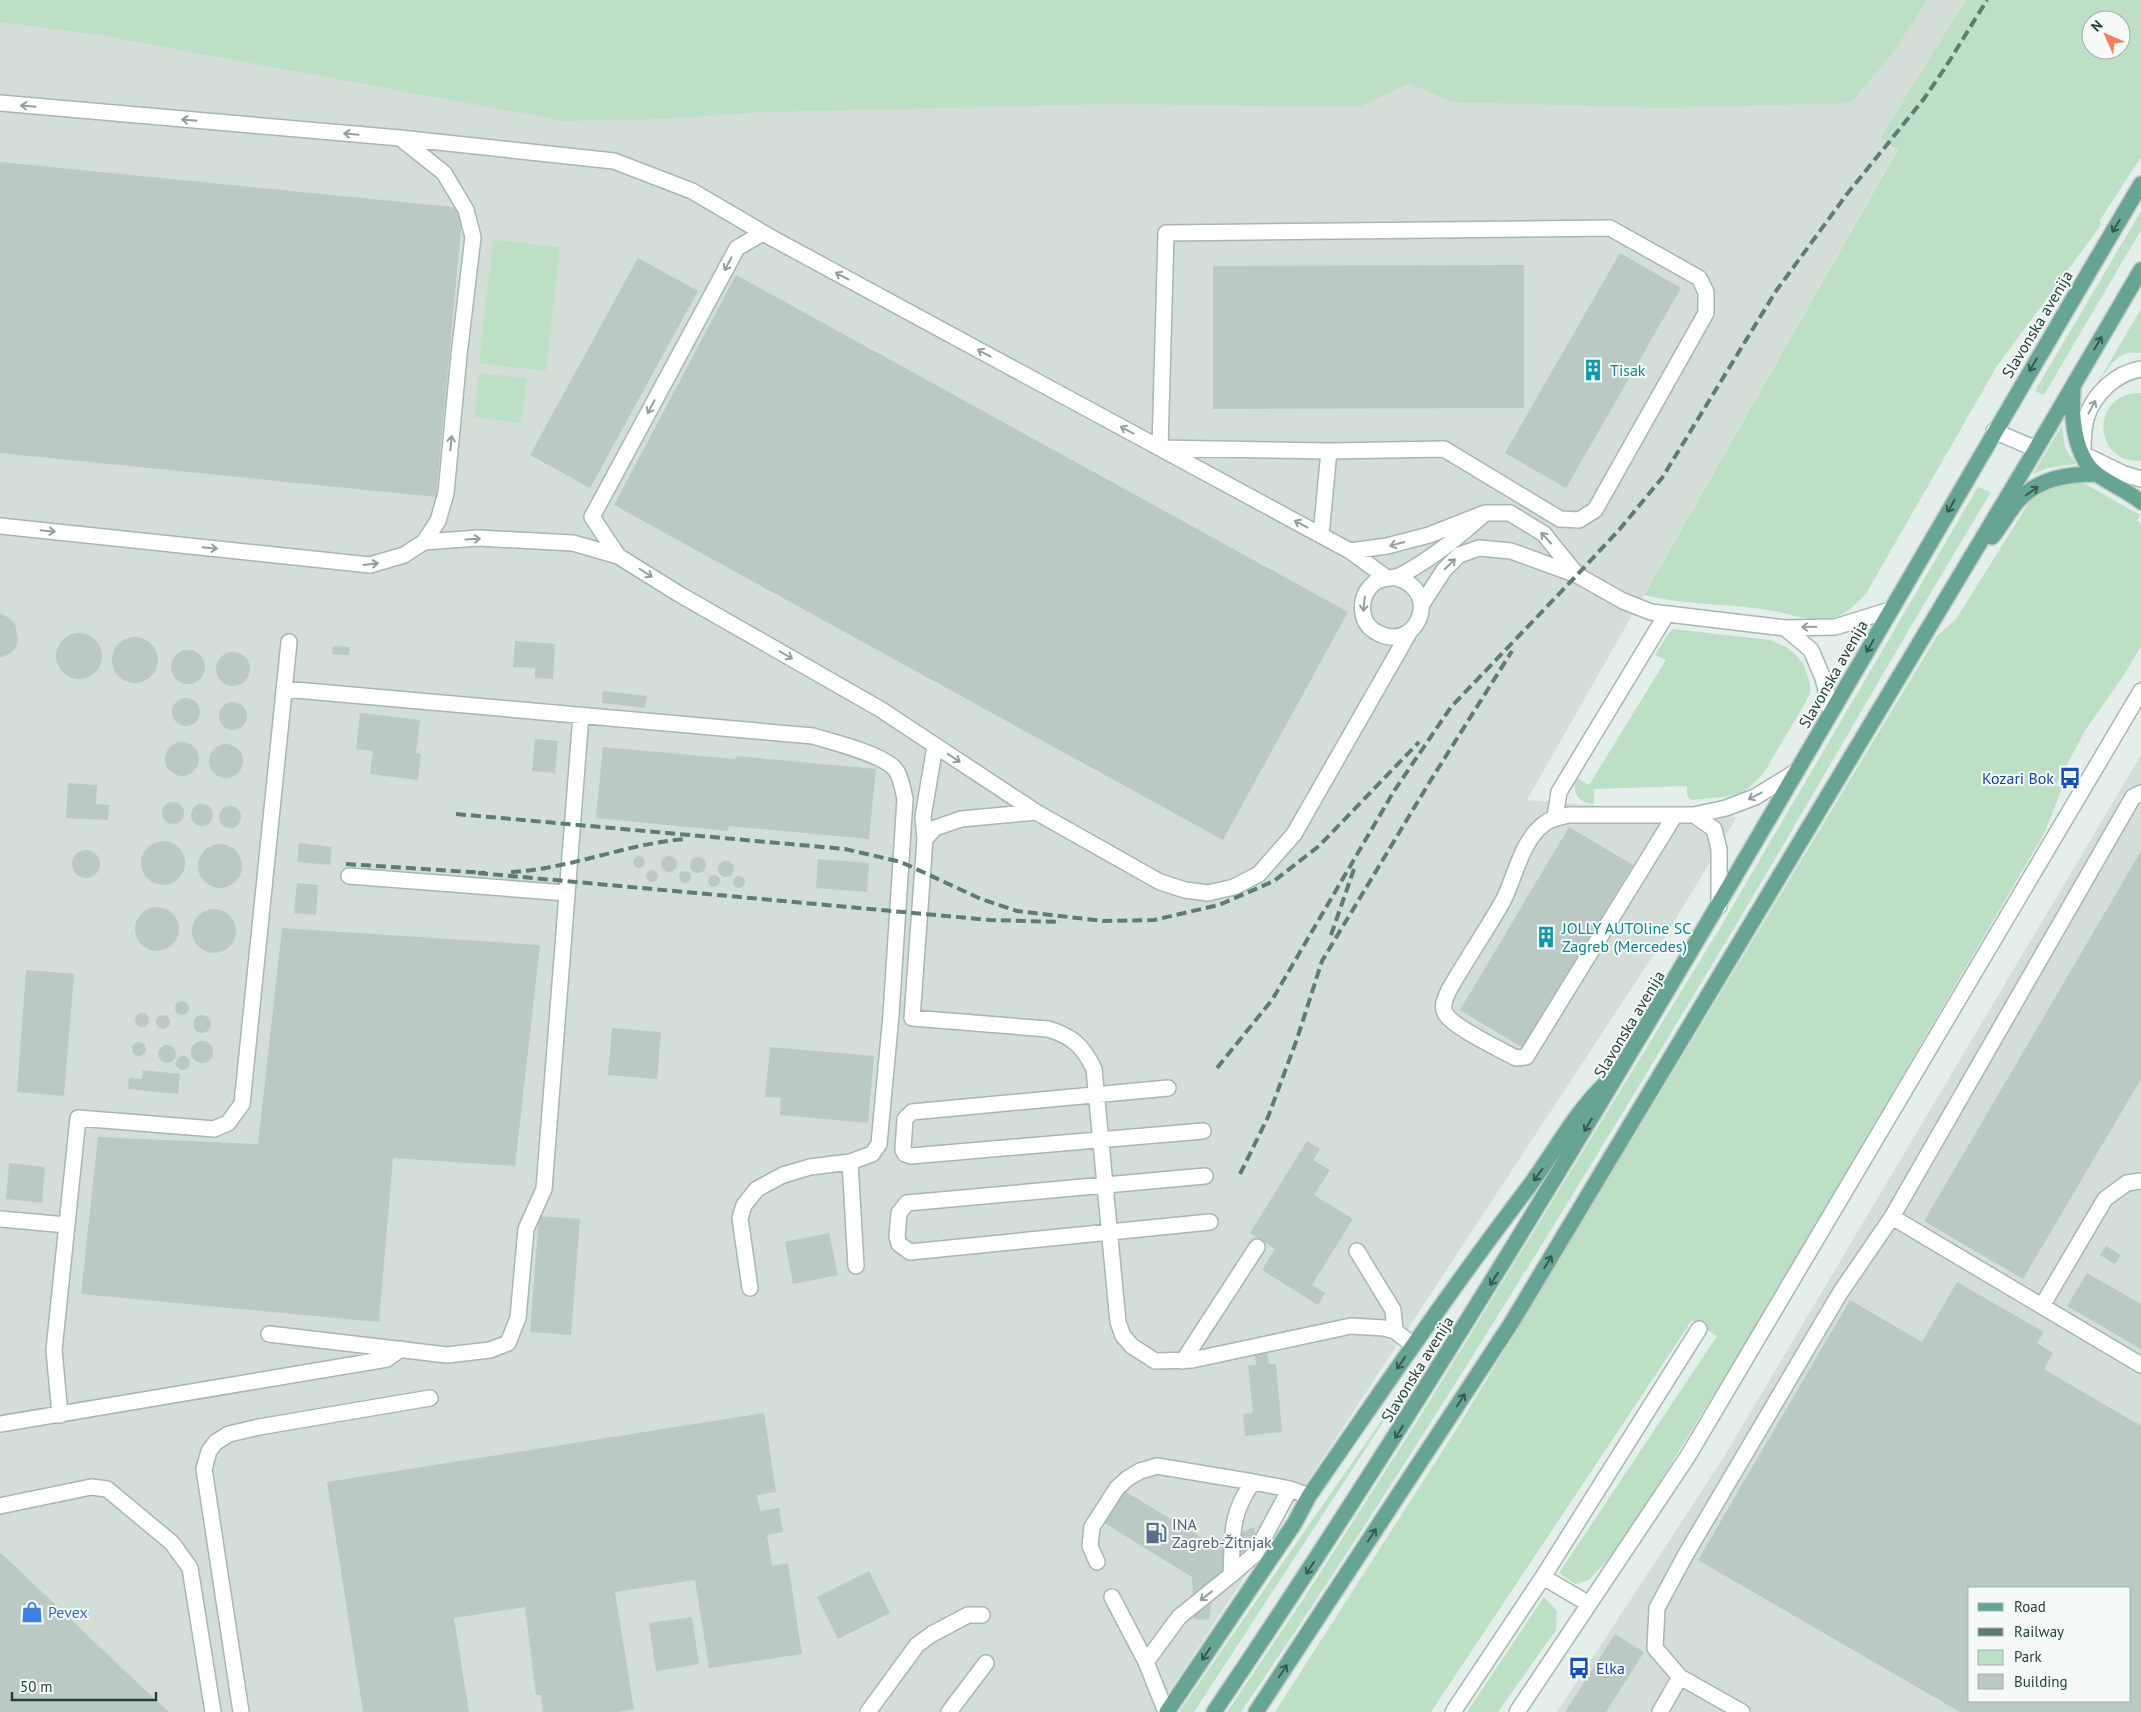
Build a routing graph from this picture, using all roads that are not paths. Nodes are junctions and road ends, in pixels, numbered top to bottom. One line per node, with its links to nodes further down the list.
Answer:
1 (0, 103): 2 (street, one-way to 1)
2 (400, 138): 4 (street); 19 (street, one-way to 2)
3 (2141, 184): 8 (main road, Slavonska avenija, one-way to 8)
4 (763, 232): 9 (street, one-way to 4); 22 (street, one-way to 22)
5 (2141, 270): 7 (main road, one-way to 5)
6 (2141, 369): 12 (street, one-way to 6)
7 (2074, 385): 10 (main road); 12 (main road)
8 (1994, 431): 10 (street); 26 (main road, Slavonska avenija, one-way to 26)
9 (1160, 448): 11 (street); 11 (street); 18 (street, one-way to 9)
10 (2036, 449): 20 (main road)
11 (1329, 451): 18 (street)
12 (2082, 454): 13 (main road); 14 (street)
13 (2097, 474): 15 (main road); 20 (main road, one-way to 13)
14 (2141, 479)
15 (2138, 498)
16 (1485, 514): 21 (street, one-way to 21); 23 (street, one-way to 16); 24 (street)
17 (0, 526): 19 (street, one-way to 19)
18 (1321, 535): 21 (street)
19 (424, 542): 22 (street, one-way to 22)
20 (1975, 550): 94 (main road, one-way to 20)
21 (1350, 551): 24 (street)
22 (618, 556): 35 (street, one-way to 35)
23 (1577, 575): 25 (street, one-way to 23); 27 (street)
24 (1392, 578): 25 (street); 29 (street, one-way to 29)
25 (1422, 604): 29 (street)
26 (1890, 610): 28 (street, one-way to 28); 33 (main road, Slavonska avenija, one-way to 33)
27 (1666, 615): 28 (street); 41 (street)
28 (1785, 628): 33 (street)
29 (1410, 631): 38 (street)
30 (289, 642): 31 (street)
31 (284, 689): 34 (street); 58 (street)
32 (2141, 691): 83 (street)
33 (1831, 712): 36 (main road, Slavonska avenija)
34 (581, 715): 44 (street); 51 (street)
35 (935, 746): 38 (street, one-way to 38); 42 (street)
36 (1797, 771): 40 (street, one-way to 40); 45 (main road, Slavonska avenija)
37 (2141, 793): 55 (street)
38 (1036, 812): 42 (street)
39 (1675, 815): 40 (street); 41 (street); 41 (street)
40 (1694, 815): 45 (street)
41 (1556, 817)
42 (925, 839): 48 (street)
43 (349, 876): 44 (street)
44 (567, 893): 69 (street)
45 (1719, 906): 46 (main road, Slavonska avenija)
46 (1622, 1069): 68 (main road, one-way to 68); 93 (main road, Slavonska avenija, one-way to 93)
47 (1168, 1088): 48 (street)
48 (1096, 1095): 50 (street); 50 (street)
49 (1203, 1131): 50 (street)
50 (1100, 1140): 54 (street)
51 (850, 1162): 62 (street); 63 (street)
52 (1205, 1176): 54 (street)
53 (2141, 1181): 64 (street)
54 (1104, 1186): 59 (street); 59 (street)
55 (1892, 1217): 64 (street); 87 (street)
56 (0, 1219): 58 (street)
57 (1210, 1222): 59 (street)
58 (67, 1225): 73 (street)
59 (1110, 1232): 70 (street)
60 (1257, 1247): 70 (street)
61 (1357, 1252): 66 (street)
62 (856, 1266)
63 (750, 1288)
64 (2042, 1306): 71 (street)
65 (1700, 1329): 81 (street)
66 (1395, 1331): 68 (street); 70 (street)
67 (269, 1334): 69 (street)
68 (1413, 1345): 77 (main road, one-way to 77)
69 (401, 1349): 73 (street)
70 (1183, 1361)
71 (2141, 1365)
72 (430, 1398): 89 (street)
73 (60, 1415): 74 (street)
74 (0, 1424)
75 (1253, 1482): 76 (street); 79 (street); 80 (street)
76 (1290, 1488): 77 (street); 80 (street)
77 (1309, 1496): 92 (main road, one-way to 92)
78 (0, 1506): 88 (street)
79 (1097, 1562)
80 (1232, 1575): 85 (street, one-way to 85)
81 (1544, 1577): 83 (street); 95 (street)
82 (1112, 1597): 85 (street)
83 (1589, 1604): 96 (street)
84 (982, 1615): 90 (street)
85 (1146, 1662): 92 (street)
86 (986, 1663): 91 (street)
87 (1680, 1677): 97 (street); 98 (street)
88 (213, 1712)
89 (241, 1712)
90 (868, 1712)
91 (949, 1712)
92 (1166, 1712)
93 (1214, 1712)
94 (1256, 1712)
95 (1453, 1712)
96 (1517, 1712)
97 (1660, 1712)
98 (1742, 1712)

